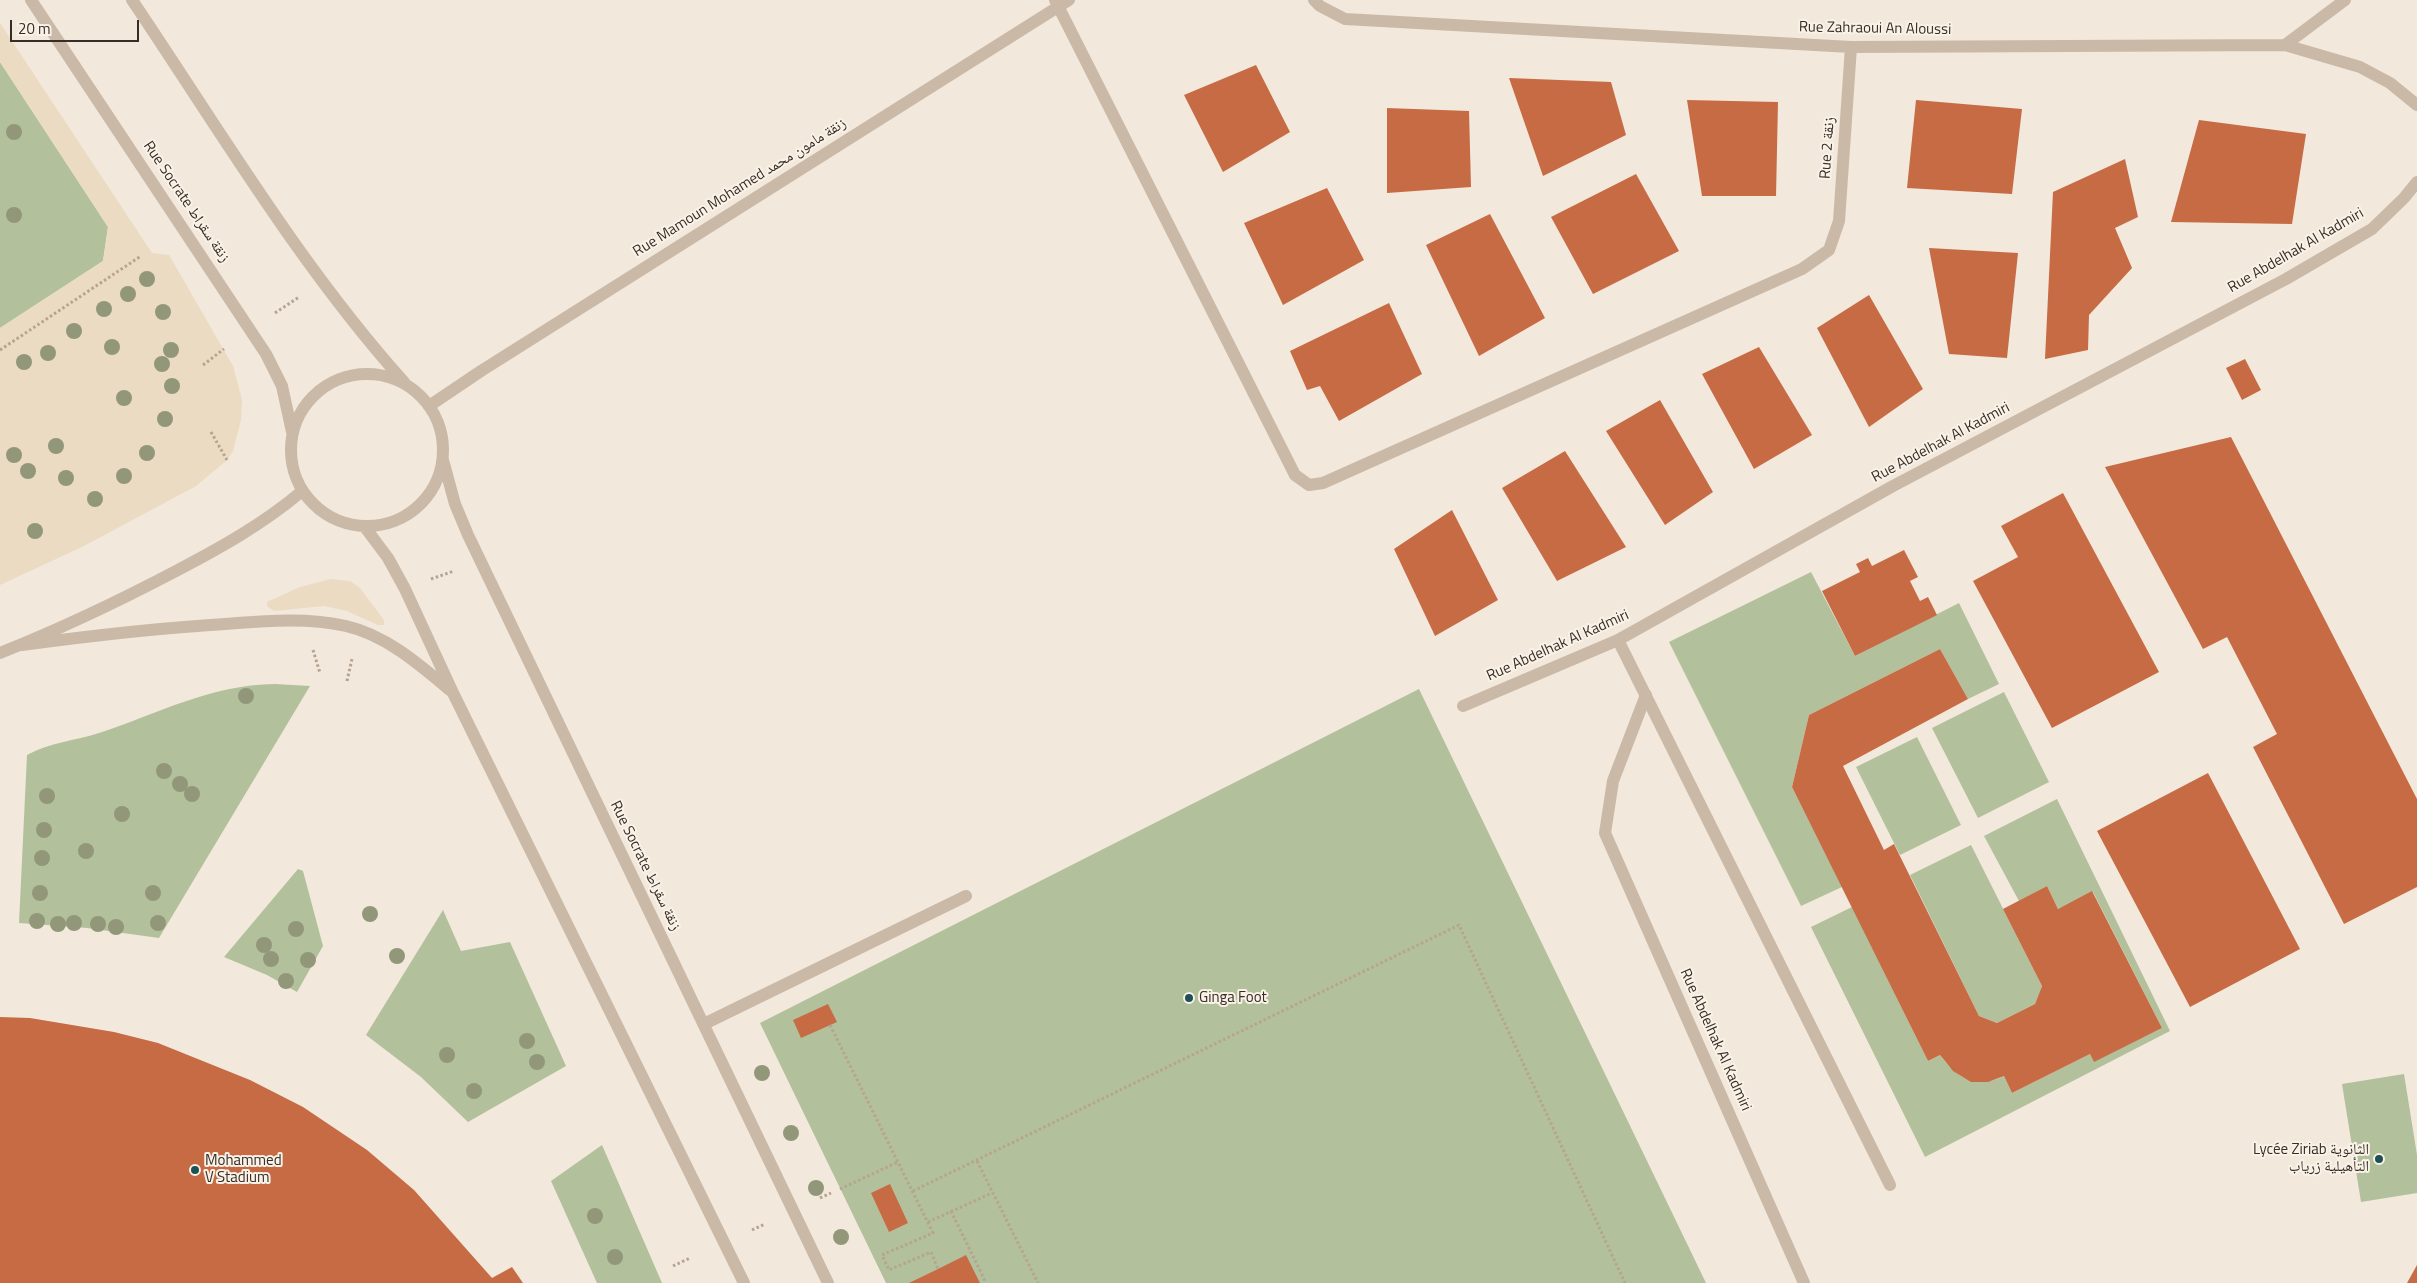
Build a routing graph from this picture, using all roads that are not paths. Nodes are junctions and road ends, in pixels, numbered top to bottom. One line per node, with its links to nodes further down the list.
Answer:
1 (32, 0): 12 (street, Rue Socrate زنقة سقراط)
2 (132, 0): 10 (street)
3 (2345, 0): 6 (street)
4 (1061, 2): 7 (street, Rue 2 زنقة); 11 (street, Rue Mamoun Mohamed زنقة مامون محمد)
5 (1317, 3): 7 (street, Rue Zahraoui An Aloussi)
6 (2285, 45): 7 (street, Rue Zahraoui An Aloussi); 8 (street, Rue Zahraoui An Aloussi)
7 (1851, 47)
8 (2417, 105)
9 (2417, 182): 16 (street, Rue Abdelhak Al Kadmiri)
10 (408, 385): 11 (street); 12 (street)
11 (430, 406): 13 (street)
12 (292, 432): 14 (street)
13 (443, 460): 15 (street); 23 (street, Rue Socrate زنقة سقراط)
14 (301, 492): 15 (street); 17 (street)
15 (364, 526): 19 (street)
16 (1618, 640): 20 (street); 21 (street, Rue Abdelhak Al Kadmiri)
17 (22, 645): 18 (street); 19 (street)
18 (0, 654)
19 (454, 695): 25 (street)
20 (1646, 695): 24 (street); 27 (street, Rue Abdelhak Al Kadmiri)
21 (1463, 706)
22 (966, 896): 23 (street)
23 (704, 1024): 26 (street, Rue Socrate زنقة سقراط)
24 (1890, 1185)
25 (744, 1283)
26 (828, 1283)
27 (1804, 1283)

